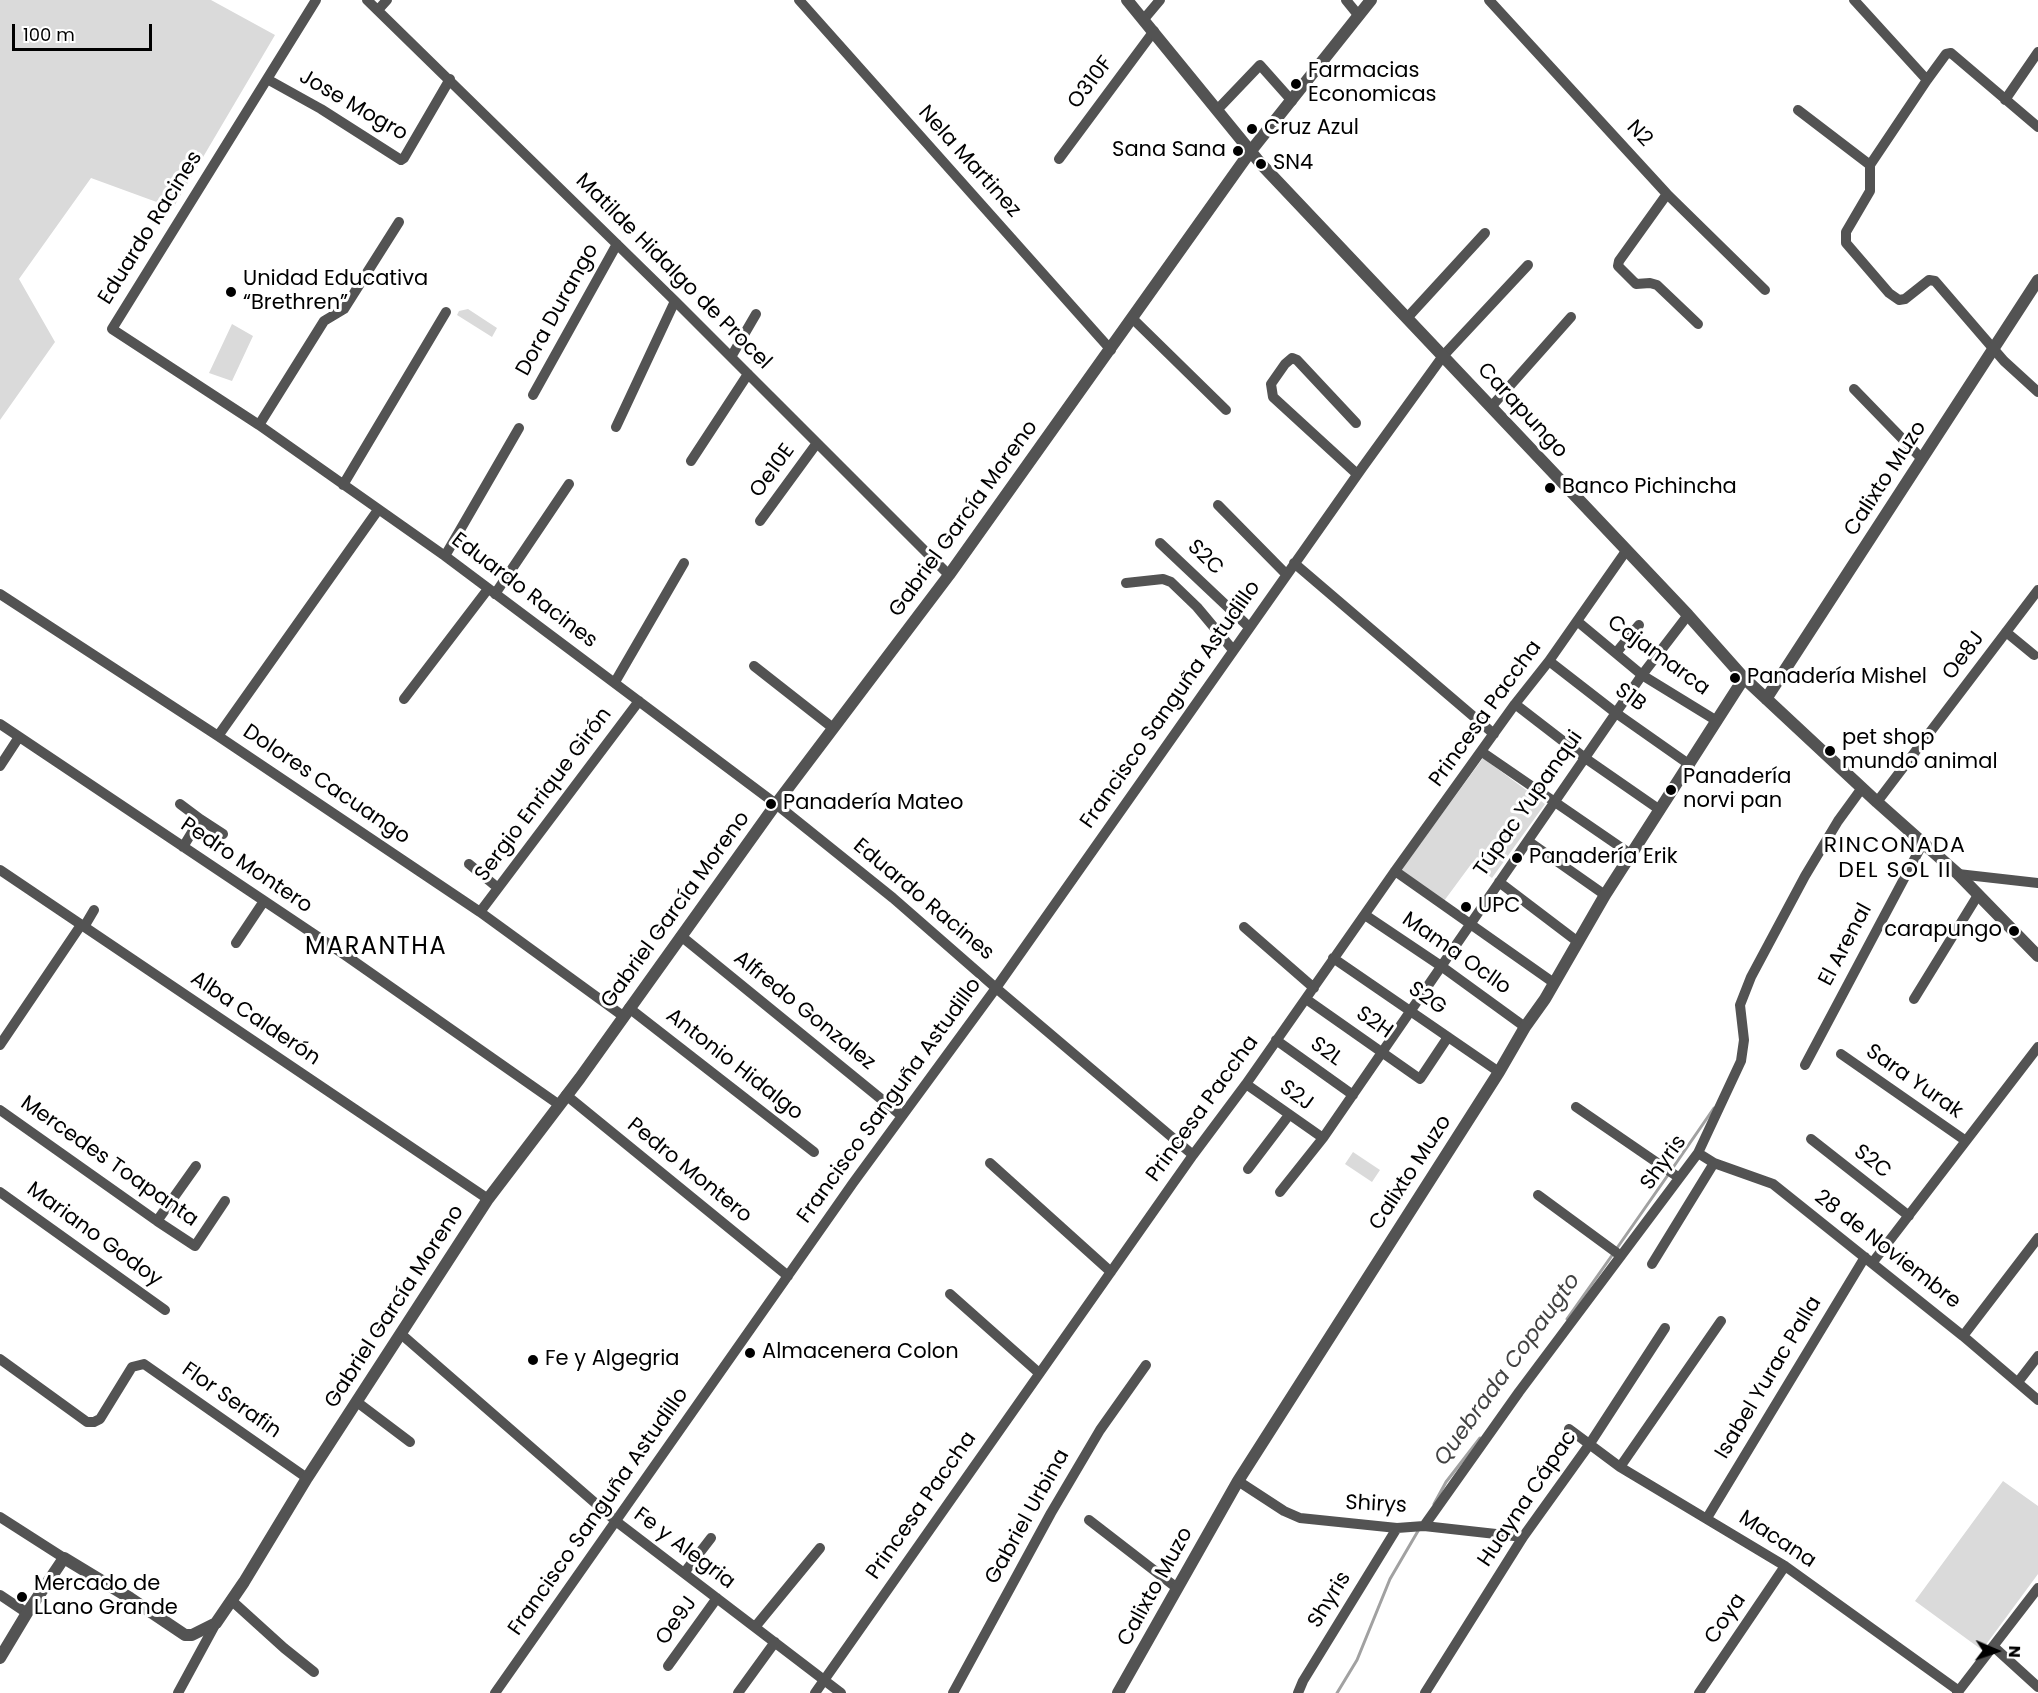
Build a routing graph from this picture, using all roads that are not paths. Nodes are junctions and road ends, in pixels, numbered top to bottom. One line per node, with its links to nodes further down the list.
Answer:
1 (316, 0): 16 (street, Eduardo Racines)
2 (367, 0): 11 (street, Matilde Hidalgo de Procel)
3 (387, 0): 11 (street)
4 (799, 0): 42 (street, Nela Martinez)
5 (1127, 0): 13 (street, Carapungo)
6 (1160, 0): 13 (street)
7 (1346, 0): 12 (street)
8 (1371, 0): 12 (street, Gabriel García Moreno)
9 (1489, 0): 27 (street, N2)
10 (1854, 0): 18 (street)
11 (378, 10): 17 (street, Matilde Hidalgo de Procel)
12 (1359, 16): 20 (street, Gabriel García Moreno)
13 (1144, 19): 14 (street, Carapungo)
14 (1154, 31): 21 (street, Carapungo); 25 (street, O310F)
15 (2038, 52): 19 (street)
16 (267, 79): 17 (street, Jose Mogro); 52 (street, Eduardo Racines)
17 (450, 79): 30 (street, Matilde Hidalgo de Procel)
18 (1927, 80): 19 (street); 26 (street)
19 (2005, 100): 23 (street)
20 (1292, 101): 21 (street); 24 (street, Gabriel García Moreno)
21 (1217, 110): 24 (street, Carapungo)
22 (1798, 110): 26 (street)
23 (2038, 127)
24 (1250, 152): 38 (street, Carapungo); 39 (street, Gabriel García Moreno)
25 (1059, 159)
26 (1870, 165): 41 (street)
27 (1667, 194): 33 (street, N2); 40 (street)
28 (399, 222): 52 (street)
29 (1485, 233): 38 (street)
30 (617, 244): 34 (street, Matilde Hidalgo de Procel); 48 (street, Dora Durango)
31 (1528, 265): 44 (street, Francisco Sanguña Astudillo)
32 (2038, 280): 41 (street, Calixto Muzo)
33 (1765, 290)
34 (675, 301): 43 (street, Matilde Hidalgo de Procel); 53 (street)
35 (446, 312): 60 (street)
36 (756, 314): 43 (street)
37 (1570, 317): 49 (street)
38 (1407, 318): 44 (street, Carapungo)
39 (1133, 319): 42 (street, Gabriel García Moreno); 50 (street)
40 (1698, 324)
41 (1994, 348): 47 (street); 56 (street, Calixto Muzo)
42 (1111, 350): 70 (street, Gabriel García Moreno)
43 (731, 357): 45 (street, Matilde Hidalgo de Procel)
44 (1443, 357): 49 (street, Carapungo); 58 (street, Francisco Sanguña Astudillo)
45 (748, 374): 55 (street, Matilde Hidalgo de Procel); 57 (street)
46 (1854, 389): 56 (street)
47 (2038, 392)
48 (532, 395)
49 (1491, 407): 65 (street, Carapungo)
50 (1226, 410)
51 (1356, 423): 58 (street)
52 (259, 425): 60 (street, Eduardo Racines)
53 (616, 427)
54 (519, 428): 66 (street)
55 (817, 443): 63 (street, Oe10E); 70 (street, Matilde Hidalgo de Procel)
56 (1922, 459): 89 (street, Calixto Muzo)
57 (691, 461)
58 (1357, 474): 68 (street, Francisco Sanguña Astudillo)
59 (569, 484): 73 (street)
60 (343, 485): 62 (street, Eduardo Racines)
61 (1218, 506): 69 (street)
62 (378, 510): 66 (street, Eduardo Racines); 97 (street)
63 (760, 521)
64 (1160, 543): 78 (street, S2C)
65 (1626, 550): 75 (street, Carapungo); 76 (street, Princesa Paccha)
66 (445, 556): 73 (street, Eduardo Racines)
67 (684, 563): 87 (street)
68 (1294, 563): 69 (street, Francisco Sanguña Astudillo); 96 (street)
69 (1286, 574): 78 (street, Francisco Sanguña Astudillo)
70 (949, 575): 95 (street, Gabriel García Moreno)
71 (1126, 583): 80 (street)
72 (2038, 590): 79 (street, Oe8J)
73 (492, 592): 87 (street, Eduardo Racines); 88 (street)
74 (0, 594): 97 (street, Dolores Cacuango)
75 (1688, 615): 85 (street, Túpac Yupanqui); 86 (street, Carapungo)
76 (1577, 621): 81 (street, Cajamarca); 83 (street, Princesa Paccha)
77 (1639, 625): 81 (street)
78 (1249, 627): 80 (street, Francisco Sanguña Astudillo)
79 (2006, 632): 82 (street); 104 (street, Oe8J)
80 (1233, 650): 138 (street, Francisco Sanguña Astudillo)
81 (1616, 653): 85 (street, Cajamarca)
82 (2034, 655)
83 (1549, 661): 91 (street, Princesa Paccha); 92 (street, S1B)
84 (754, 666): 95 (street)
85 (1642, 675): 92 (street, Túpac Yupanqui); 93 (street, Cajamarca)
86 (1744, 678): 89 (street, Carapungo); 93 (street, Calixto Muzo)
87 (615, 682): 90 (street, Eduardo Racines)
88 (404, 699)
89 (1766, 699): 103 (street, Carapungo)
90 (639, 701): 107 (street, Eduardo Racines); 121 (street, Sergio Enrique Girón)
91 (1515, 704): 96 (street, Princesa Paccha); 100 (street)
92 (1616, 713): 100 (street, Túpac Yupanqui); 101 (street, S1B)
93 (1717, 721): 101 (street, Calixto Muzo)
94 (0, 724): 98 (street, Pedro Montero)
95 (834, 728): 107 (street, Gabriel García Moreno)
96 (1494, 734): 99 (street, Princesa Paccha)
97 (218, 736): 126 (street, Dolores Cacuango)
98 (19, 737): 102 (street); 113 (street, Pedro Montero)
99 (1482, 752): 105 (street); 117 (street, Princesa Paccha)
100 (1585, 758): 105 (street, Túpac Yupanqui); 108 (street)
101 (1690, 765): 108 (street, Calixto Muzo)
102 (0, 766)
103 (1862, 788): 104 (street, Carapungo); 164 (street, Shyris)
104 (1877, 802): 112 (street, Carapungo)
105 (1554, 803): 111 (street, Túpac Yupanqui); 114 (street)
106 (180, 804): 109 (street)
107 (776, 804): 131 (street, Gabriel García Moreno); 138 (street, Eduardo Racines)
108 (1660, 810): 114 (street, Calixto Muzo)
109 (200, 819): 110 (street); 113 (street)
110 (223, 834)
111 (1528, 841): 119 (street, Túpac Yupanqui); 122 (street)
112 (1923, 843): 118 (street, Carapungo); 151 (street, El Arenal)
113 (183, 847): 124 (street, Pedro Montero)
114 (1632, 855): 122 (street, Calixto Muzo)
115 (469, 864): 121 (street)
116 (0, 870): 129 (street, Alba Calderón)
117 (1395, 871): 127 (street, Princesa Paccha); 128 (street)
118 (1958, 874): 120 (street); 123 (street, Carapungo)
119 (1499, 882): 128 (street, Túpac Yupanqui); 132 (street)
120 (2038, 883)
121 (498, 888): 126 (street, Sergio Enrique Girón)
122 (1605, 895): 132 (street, Calixto Muzo)
123 (1978, 895): 134 (street, Carapungo); 141 (street)
124 (264, 902): 133 (street); 155 (street, Pedro Montero)
125 (94, 910): 129 (street)
126 (480, 912): 143 (street, Dolores Cacuango)
127 (1365, 915): 135 (street, Princesa Paccha); 136 (street, Mama Ocllo)
128 (1471, 924): 136 (street, Túpac Yupanqui); 137 (street)
129 (82, 926): 147 (street); 174 (street, Alba Calderón)
130 (1244, 927): 139 (street)
131 (681, 936): 143 (street, Gabriel García Moreno); 159 (street, Alfredo Gonzalez)
132 (1578, 942): 137 (street, Calixto Muzo)
133 (236, 943)
134 (2038, 956)
135 (1333, 958): 139 (street, Princesa Paccha); 142 (street, S2G)
136 (1441, 966): 142 (street, Túpac Yupanqui); 144 (street, Mama Ocllo)
137 (1554, 983): 144 (street, Calixto Muzo)
138 (996, 988): 159 (street, Francisco Sanguña Astudillo); 165 (street, Eduardo Racines)
139 (1314, 988): 140 (street, Princesa Paccha)
140 (1306, 999): 146 (street, Princesa Paccha); 149 (street, S2H)
141 (1914, 999)
142 (1410, 1011): 145 (street, S2G); 149 (street, Túpac Yupanqui)
143 (626, 1012): 155 (street, Gabriel García Moreno); 163 (street, Antonio Hidalgo)
144 (1525, 1027): 152 (street, Calixto Muzo)
145 (1448, 1037): 149 (street, S2H); 152 (street, S2G)
146 (1276, 1040): 153 (street, Princesa Paccha); 154 (street, S2L)
147 (0, 1044)
148 (2038, 1047): 162 (street, Isabel Yurac Palla)
149 (1382, 1053): 154 (street, Túpac Yupanqui)
150 (1840, 1054): 162 (street, Sara Yurak)
151 (1805, 1065)
152 (1499, 1072): 202 (street, Calixto Muzo)
153 (1246, 1084): 158 (street, S2J); 165 (street, Princesa Paccha)
154 (1353, 1095): 160 (street, Túpac Yupanqui)
155 (562, 1100): 174 (street, Gabriel García Moreno); 183 (street, Pedro Montero)
156 (1576, 1107): 170 (street)
157 (0, 1110): 177 (street, Mercedes Toapanta)
158 (1289, 1115): 160 (street, S2J); 169 (street)
159 (902, 1116): 183 (street, Francisco Sanguña Astudillo)
160 (1323, 1138): 172 (street, Túpac Yupanqui)
161 (1811, 1138): 176 (street, S2C)
162 (1966, 1141): 176 (street, Isabel Yurac Palla)
163 (814, 1152)
164 (1698, 1153): 167 (street, 28 de Noviembre); 170 (street, Shyris)
165 (1193, 1155): 182 (street, Princesa Paccha)
166 (990, 1163): 182 (street)
167 (1714, 1163): 180 (street, 28 de Noviembre); 181 (street)
168 (196, 1166): 177 (street)
169 (1248, 1169)
170 (1678, 1177): 179 (street, Shyris)
171 (0, 1192): 185 (street, Mariano Godoy)
172 (1280, 1192)
173 (1538, 1195): 179 (street)
174 (488, 1199): 188 (street, Gabriel García Moreno)
175 (225, 1201): 177 (street, Mercedes Toapanta)
176 (1909, 1216): 180 (street, Isabel Yurac Palla)
177 (157, 1221)
178 (2038, 1238): 189 (street)
179 (1621, 1256): 207 (street, Shyris)
180 (1869, 1260): 189 (street, 28 de Noviembre); 204 (street, Isabel Yurac Palla)
181 (1652, 1264)
182 (1111, 1272): 193 (street, Princesa Paccha)
183 (788, 1276): 206 (street, Francisco Sanguña Astudillo)
184 (950, 1294): 193 (street)
185 (165, 1310)
186 (1721, 1321): 200 (street)
187 (1665, 1328): 199 (street, Huayna Cápac)
188 (401, 1334): 196 (street, Gabriel García Moreno); 206 (street, Fe y Alegria)
189 (1963, 1336): 194 (street, 28 de Noviembre)
190 (2038, 1356): 194 (street)
191 (0, 1359): 201 (street, Flor Serafin)
192 (1146, 1365): 236 (street, Gabriel Urbina)
193 (1039, 1373): 228 (street, Princesa Paccha)
194 (2018, 1382): 195 (street, 28 de Noviembre)
195 (2038, 1400)
196 (357, 1402): 198 (street); 201 (street, Gabriel García Moreno)
197 (1569, 1429): 199 (street, Macana)
198 (410, 1442)
199 (1589, 1445): 200 (street, Macana); 209 (street, Huayna Cápac)
200 (1620, 1467): 204 (street, Macana)
201 (307, 1478): 219 (street, Gabriel García Moreno)
202 (1238, 1481): 208 (street, Shirys); 215 (street, Calixto Muzo)
203 (0, 1517): 212 (street)
204 (1707, 1518): 213 (street, Macana)
205 (1089, 1520): 215 (street)
206 (617, 1522): 214 (street, Fe y Alegria); 232 (street, Francisco Sanguña Astudillo)
207 (1424, 1527): 208 (street, Shirys); 209 (street, Shirys)
208 (1397, 1528): 238 (street, Shyris)
209 (1523, 1537): 239 (street, Huayna Cápac)
210 (711, 1538): 214 (street)
211 (820, 1548): 222 (street)
212 (64, 1558): 220 (street); 221 (street)
213 (1785, 1566): 230 (street, Macana); 240 (street, Coya)
214 (684, 1573): 218 (street, Fe y Alegria)
215 (1177, 1588): 237 (street, Calixto Muzo)
216 (2038, 1588): 224 (street)
217 (0, 1594): 220 (street)
218 (717, 1598): 222 (street, Fe y Alegria); 226 (street, Oe9J)
219 (231, 1600): 221 (street, Gabriel García Moreno); 227 (street)
220 (27, 1612): 225 (street)
221 (216, 1623): 231 (street)
222 (755, 1627): 223 (street, Fe y Alegria)
223 (775, 1642): 228 (street, Fe y Alegria); 233 (street)
224 (1994, 1647): 229 (street); 230 (street)
225 (0, 1658)
226 (668, 1666)
227 (314, 1672)
228 (824, 1680): 234 (street, Princesa Paccha); 235 (street, Fe y Alegria)
229 (2038, 1687)
230 (1958, 1692)
231 (178, 1693)
232 (495, 1693)
233 (738, 1693)
234 (815, 1693)
235 (841, 1693)
236 (953, 1693)
237 (1118, 1693)
238 (1298, 1693)
239 (1425, 1693)
240 (1699, 1693)

